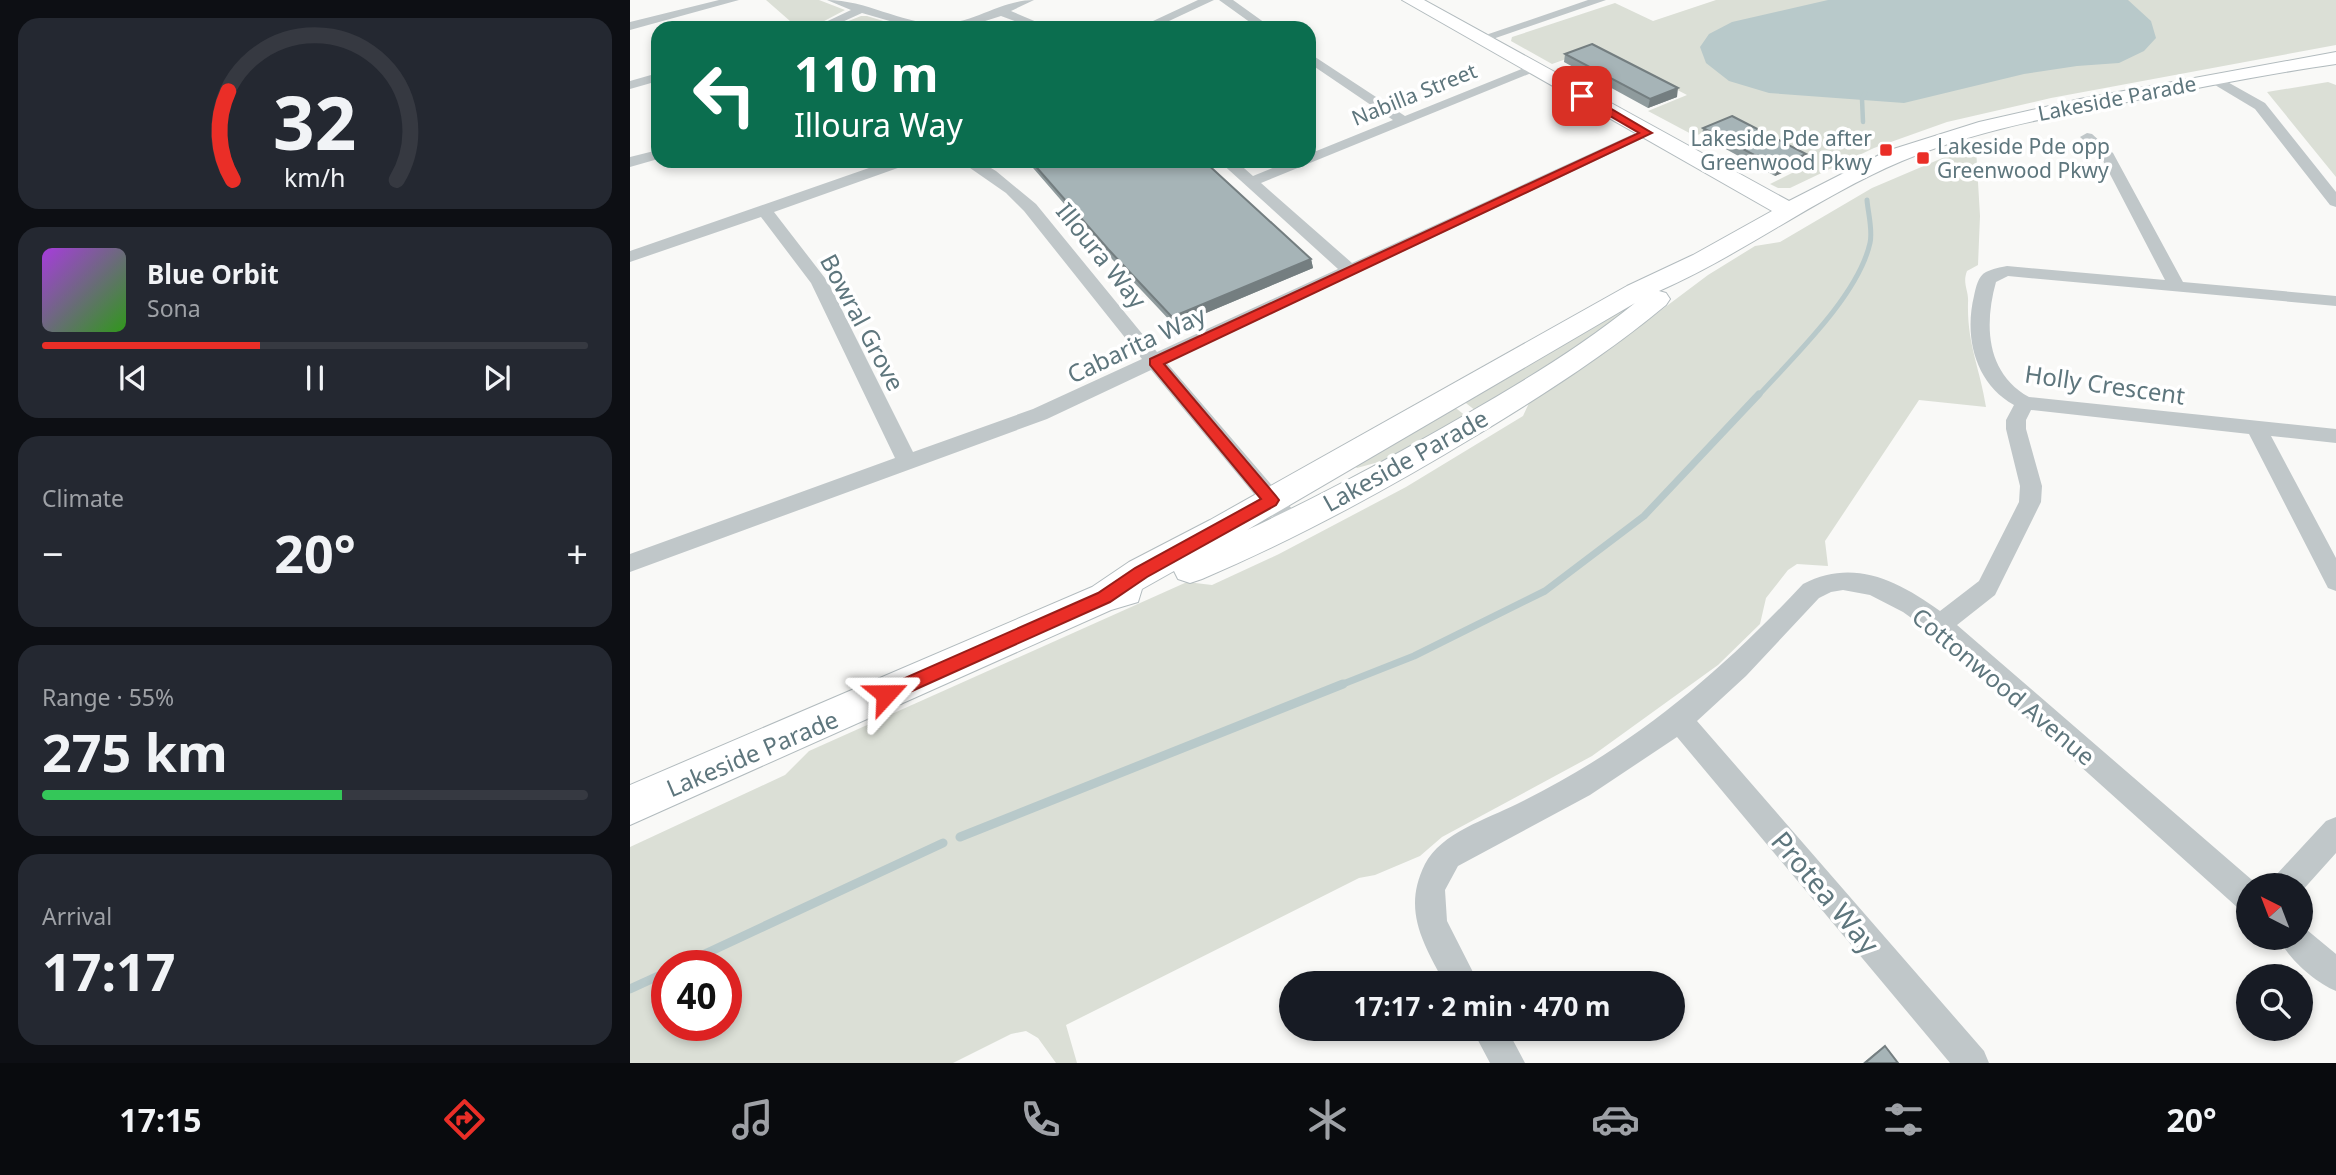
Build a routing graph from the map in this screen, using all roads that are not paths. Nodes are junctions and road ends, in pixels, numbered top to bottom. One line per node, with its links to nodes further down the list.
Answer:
1 (733, 0): 16 (street)
2 (833, 0): 8 (street)
3 (1028, 0): 9 (street)
4 (1208, 0): 14 (street)
5 (1225, 0): 15 (street)
6 (1411, 0): 17 (street)
7 (1594, 1): 17 (street)
8 (862, 9): 10 (street); 11 (street)
9 (1000, 11): 12 (street); 13 (street)
10 (835, 21)
11 (904, 21)
12 (975, 21)
13 (1026, 21)
14 (1160, 21)
15 (1256, 21)
16 (630, 26)
17 (1480, 38): 20 (street)
18 (2336, 58): 22 (street, Lakeside Parade)
19 (1316, 62): 24 (street)
20 (1534, 69): 24 (street, Nabilla Street); 25 (street)
21 (651, 79): 23 (street)
22 (2215, 79): 35 (street); 37 (street, Lakeside Parade)
23 (630, 85)
24 (1403, 121): 28 (street, Nabilla Street)
25 (1647, 133): 37 (street); 39 (street, Cabarita Way)
26 (2087, 137): 40 (street)
27 (651, 156): 29 (street)
28 (1316, 156)
29 (630, 162)
30 (884, 168): 36 (street)
31 (979, 168): 42 (street, Illoura Way)
32 (1235, 168): 34 (street)
33 (1286, 168): 34 (street)
34 (1251, 182): 39 (street)
35 (2336, 202)
36 (764, 210): 38 (street); 46 (street, Bowral Grove)
37 (1789, 211): 47 (street, Lakeside Parade)
38 (630, 257)
39 (1351, 271): 42 (street, Cabarita Way)
40 (2176, 285): 41 (street, Holly Crescent); 43 (street, Holly Crescent)
41 (2336, 301)
42 (1155, 362): 46 (street, Cabarita Way); 47 (street, Illoura Way)
43 (2025, 403): 44 (street, Holly Crescent); 50 (street)
44 (2256, 427): 45 (street, Holly Crescent); 49 (street)
45 (2336, 436)
46 (908, 463): 48 (street, Cabarita Way)
47 (1281, 512): 52 (street, Lakeside Parade)
48 (630, 563)
49 (2336, 581)
50 (1940, 625): 51 (street, Cottonwood Avenue); 55 (street, Cottonwood Avenue)
51 (1680, 721): 57 (street, Cottonwood Avenue); 61 (street, Protea Way)
52 (631, 796)
53 (2336, 831): 54 (street)
54 (2299, 873)
55 (2236, 886)
56 (2308, 950): 58 (street)
57 (1456, 971)
58 (2336, 975)
59 (1496, 1041): 60 (street)
60 (1508, 1063)
61 (1972, 1063)

